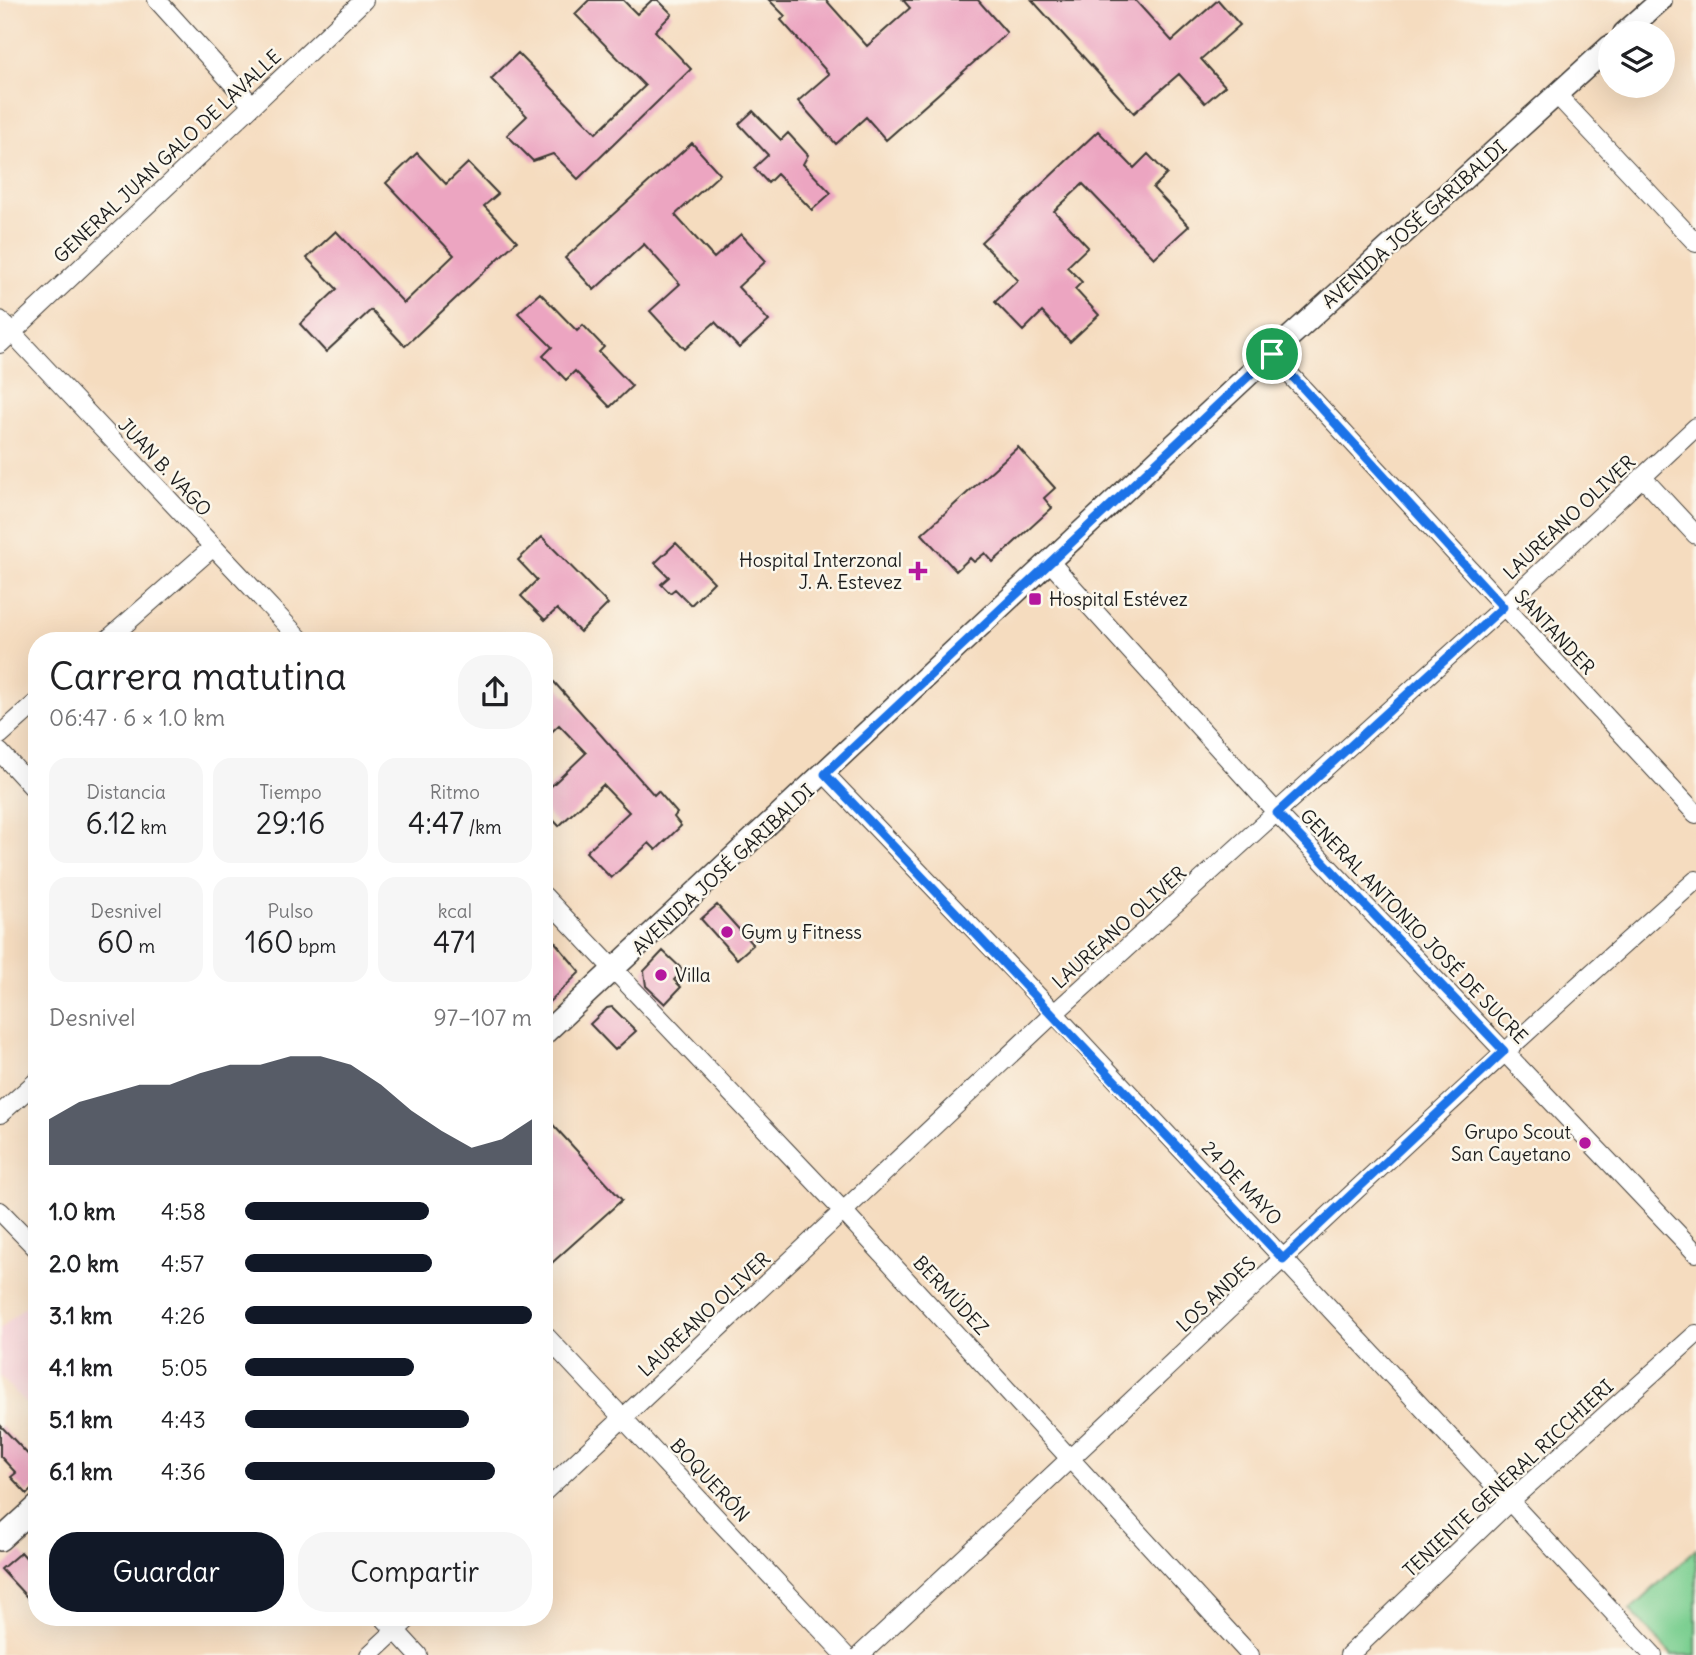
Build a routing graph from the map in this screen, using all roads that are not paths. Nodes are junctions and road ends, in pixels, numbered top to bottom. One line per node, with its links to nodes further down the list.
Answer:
1 (157, 0): 7 (street)
2 (364, 0): 7 (street, GENERAL JUAN GALO DE LAVALLE)
3 (1661, 0): 4 (main road)
4 (1637, 21)
5 (1598, 57): 6 (main road, AVENIDA JOSÉ GARIBALDI)
6 (1556, 94): 8 (street); 10 (main road, AVENIDA JOSÉ GARIBALDI)
7 (252, 105): 9 (street, GENERAL JUAN GALO DE LAVALLE)
8 (1696, 243)
9 (4, 332): 14 (street, JUAN B. VAGO)
10 (1272, 354): 15 (main road, AVENIDA JOSÉ GARIBALDI); 16 (street, SANTANDER)
11 (1696, 427): 12 (street, LAUREANO OLIVER)
12 (1642, 477): 13 (street); 16 (street, LAUREANO OLIVER)
13 (1696, 535)
14 (212, 548): 17 (street); 18 (street, JUAN B. VAGO)
15 (1049, 561): 22 (main road, AVENIDA JOSÉ GARIBALDI); 24 (street, GENERAL ANTONIO JOSÉ DE SUCRE)
16 (1503, 607): 24 (street, LAUREANO OLIVER); 25 (street, SANTANDER)
17 (116, 632)
18 (292, 632)
19 (28, 710): 20 (street)
20 (0, 735)
21 (0, 752): 23 (street)
22 (825, 774): 28 (main road, AVENIDA JOSÉ GARIBALDI); 29 (street, 24 DE MAYO)
23 (28, 782)
24 (1277, 813): 29 (street, LAUREANO OLIVER); 31 (street, GENERAL ANTONIO JOSÉ DE SUCRE)
25 (1696, 814)
26 (1696, 880): 31 (street, LOS ANDES)
27 (553, 904): 28 (street)
28 (615, 969): 30 (main road, AVENIDA JOSÉ GARIBALDI); 35 (street, BERMÚDEZ)
29 (1055, 1014): 35 (street, LAUREANO OLIVER); 38 (street, 24 DE MAYO)
30 (553, 1026)
31 (1504, 1051): 37 (street, GENERAL ANTONIO JOSÉ DE SUCRE); 38 (street, LOS ANDES)
32 (28, 1089): 33 (street)
33 (0, 1114)
34 (0, 1211): 36 (street)
35 (844, 1212): 41 (street, LAUREANO OLIVER); 42 (street, BERMÚDEZ)
36 (28, 1240)
37 (1696, 1253)
38 (1283, 1259): 42 (street, LOS ANDES); 44 (street, 24 DE MAYO)
39 (1696, 1334): 44 (street, TENIENTE GENERAL RICCHIERI)
40 (553, 1344): 41 (street, BOQUERÓN)
41 (623, 1418): 43 (street, LAUREANO OLIVER); 52 (street, BOQUERÓN)
42 (1073, 1458): 53 (street, LOS ANDES); 54 (street, BERMÚDEZ)
43 (553, 1484)
44 (1510, 1501): 55 (street, TENIENTE GENERAL RICCHIERI); 56 (street, 24 DE MAYO)
45 (28, 1514): 46 (main road)
46 (0, 1540)
47 (391, 1626): 49 (street)
48 (400, 1626): 49 (street)
49 (395, 1631): 50 (street); 51 (street)
50 (369, 1655)
51 (418, 1655)
52 (845, 1655)
53 (860, 1655)
54 (1251, 1655)
55 (1349, 1655)
56 (1653, 1655)

